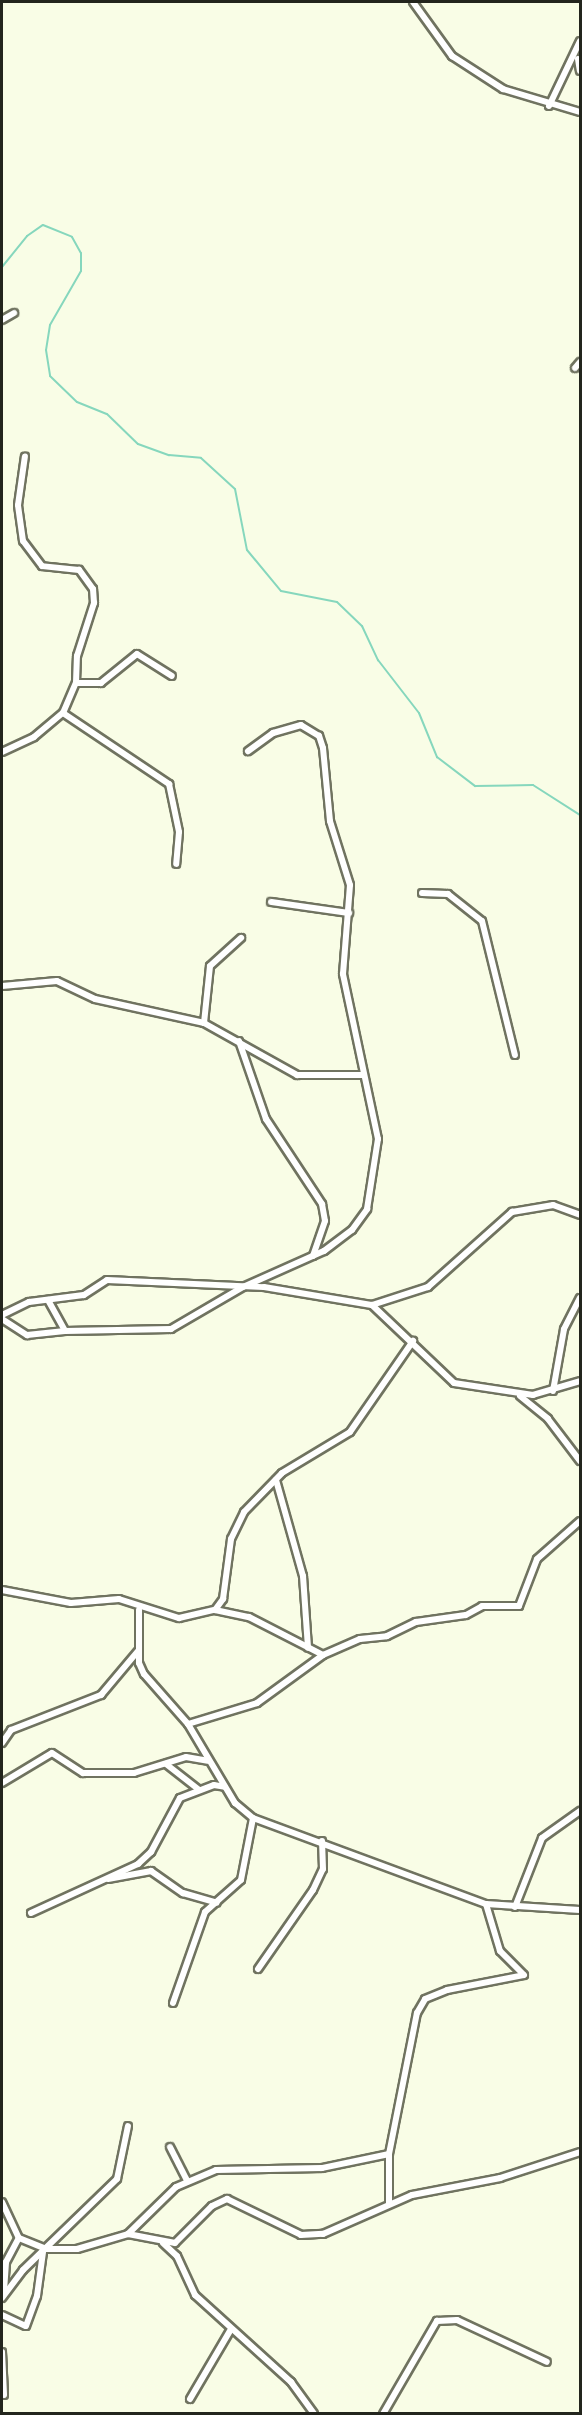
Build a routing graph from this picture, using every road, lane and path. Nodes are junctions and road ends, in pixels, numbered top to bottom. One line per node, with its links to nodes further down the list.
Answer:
1 (413, 2): 5 (street)
2 (580, 41): 3 (street)
3 (578, 59): 4 (street); 5 (street)
4 (580, 71)
5 (549, 106): 6 (street)
6 (580, 112)
7 (14, 313): 8 (street)
8 (2, 320)
9 (580, 362): 10 (street)
10 (575, 368)
11 (25, 456): 13 (street)
12 (172, 676): 13 (street)
13 (76, 683): 14 (street)
14 (63, 713): 16 (street); 17 (street)
15 (248, 751): 20 (street)
16 (2, 752)
17 (176, 864)
18 (422, 894): 25 (street)
19 (272, 902): 20 (street)
20 (349, 913): 26 (street)
21 (241, 938): 23 (street)
22 (2, 986): 23 (street)
23 (204, 1023): 24 (street)
24 (238, 1041): 26 (street); 28 (street)
25 (515, 1055)
26 (362, 1075): 28 (street)
27 (580, 1215): 32 (street)
28 (312, 1256): 29 (street)
29 (243, 1287): 31 (street); 32 (street); 34 (street)
30 (580, 1298): 37 (street)
31 (48, 1300): 33 (street); 34 (street)
32 (372, 1305): 35 (street)
33 (2, 1317): 34 (street)
34 (64, 1331)
35 (413, 1341): 38 (street); 40 (street)
36 (580, 1381): 37 (street)
37 (553, 1391): 38 (street)
38 (517, 1395): 39 (street)
39 (580, 1461)
40 (276, 1480): 44 (street); 45 (street)
41 (580, 1521): 47 (street)
42 (2, 1590): 43 (street)
43 (139, 1610): 44 (street); 46 (street)
44 (215, 1610): 45 (street)
45 (308, 1648): 47 (street)
46 (138, 1651): 48 (street); 49 (street)
47 (323, 1654): 48 (street)
48 (188, 1724): 50 (street)
49 (2, 1743)
50 (208, 1761): 51 (street); 53 (street)
51 (166, 1764): 52 (street); 54 (street)
52 (2, 1783)
53 (225, 1787): 54 (street); 56 (street)
54 (198, 1790): 58 (street)
55 (580, 1811): 61 (street)
56 (253, 1818): 57 (street); 59 (street)
57 (322, 1841): 60 (street); 64 (street)
58 (93, 1882): 59 (street); 63 (street)
59 (217, 1903): 65 (street)
60 (486, 1904): 61 (street); 69 (street)
61 (515, 1907): 62 (street)
62 (580, 1910)
63 (31, 1913)
64 (258, 1969)
65 (173, 2003)
66 (128, 2126): 76 (street)
67 (170, 2147): 70 (street)
68 (580, 2152): 72 (street)
69 (389, 2154): 70 (street); 72 (street)
70 (187, 2181): 73 (street)
71 (2, 2202): 74 (street)
72 (389, 2204): 75 (street)
73 (128, 2234): 75 (street); 76 (street)
74 (19, 2238): 76 (street); 77 (street)
75 (162, 2243): 80 (street)
76 (44, 2251): 77 (street); 79 (street)
77 (4, 2291): 78 (street)
78 (2, 2298)
79 (2, 2315)
80 (231, 2329): 84 (street); 85 (street)
81 (2, 2352): 83 (street)
82 (548, 2362): 86 (street)
83 (4, 2395)
84 (190, 2399)
85 (314, 2414)
86 (383, 2414)

